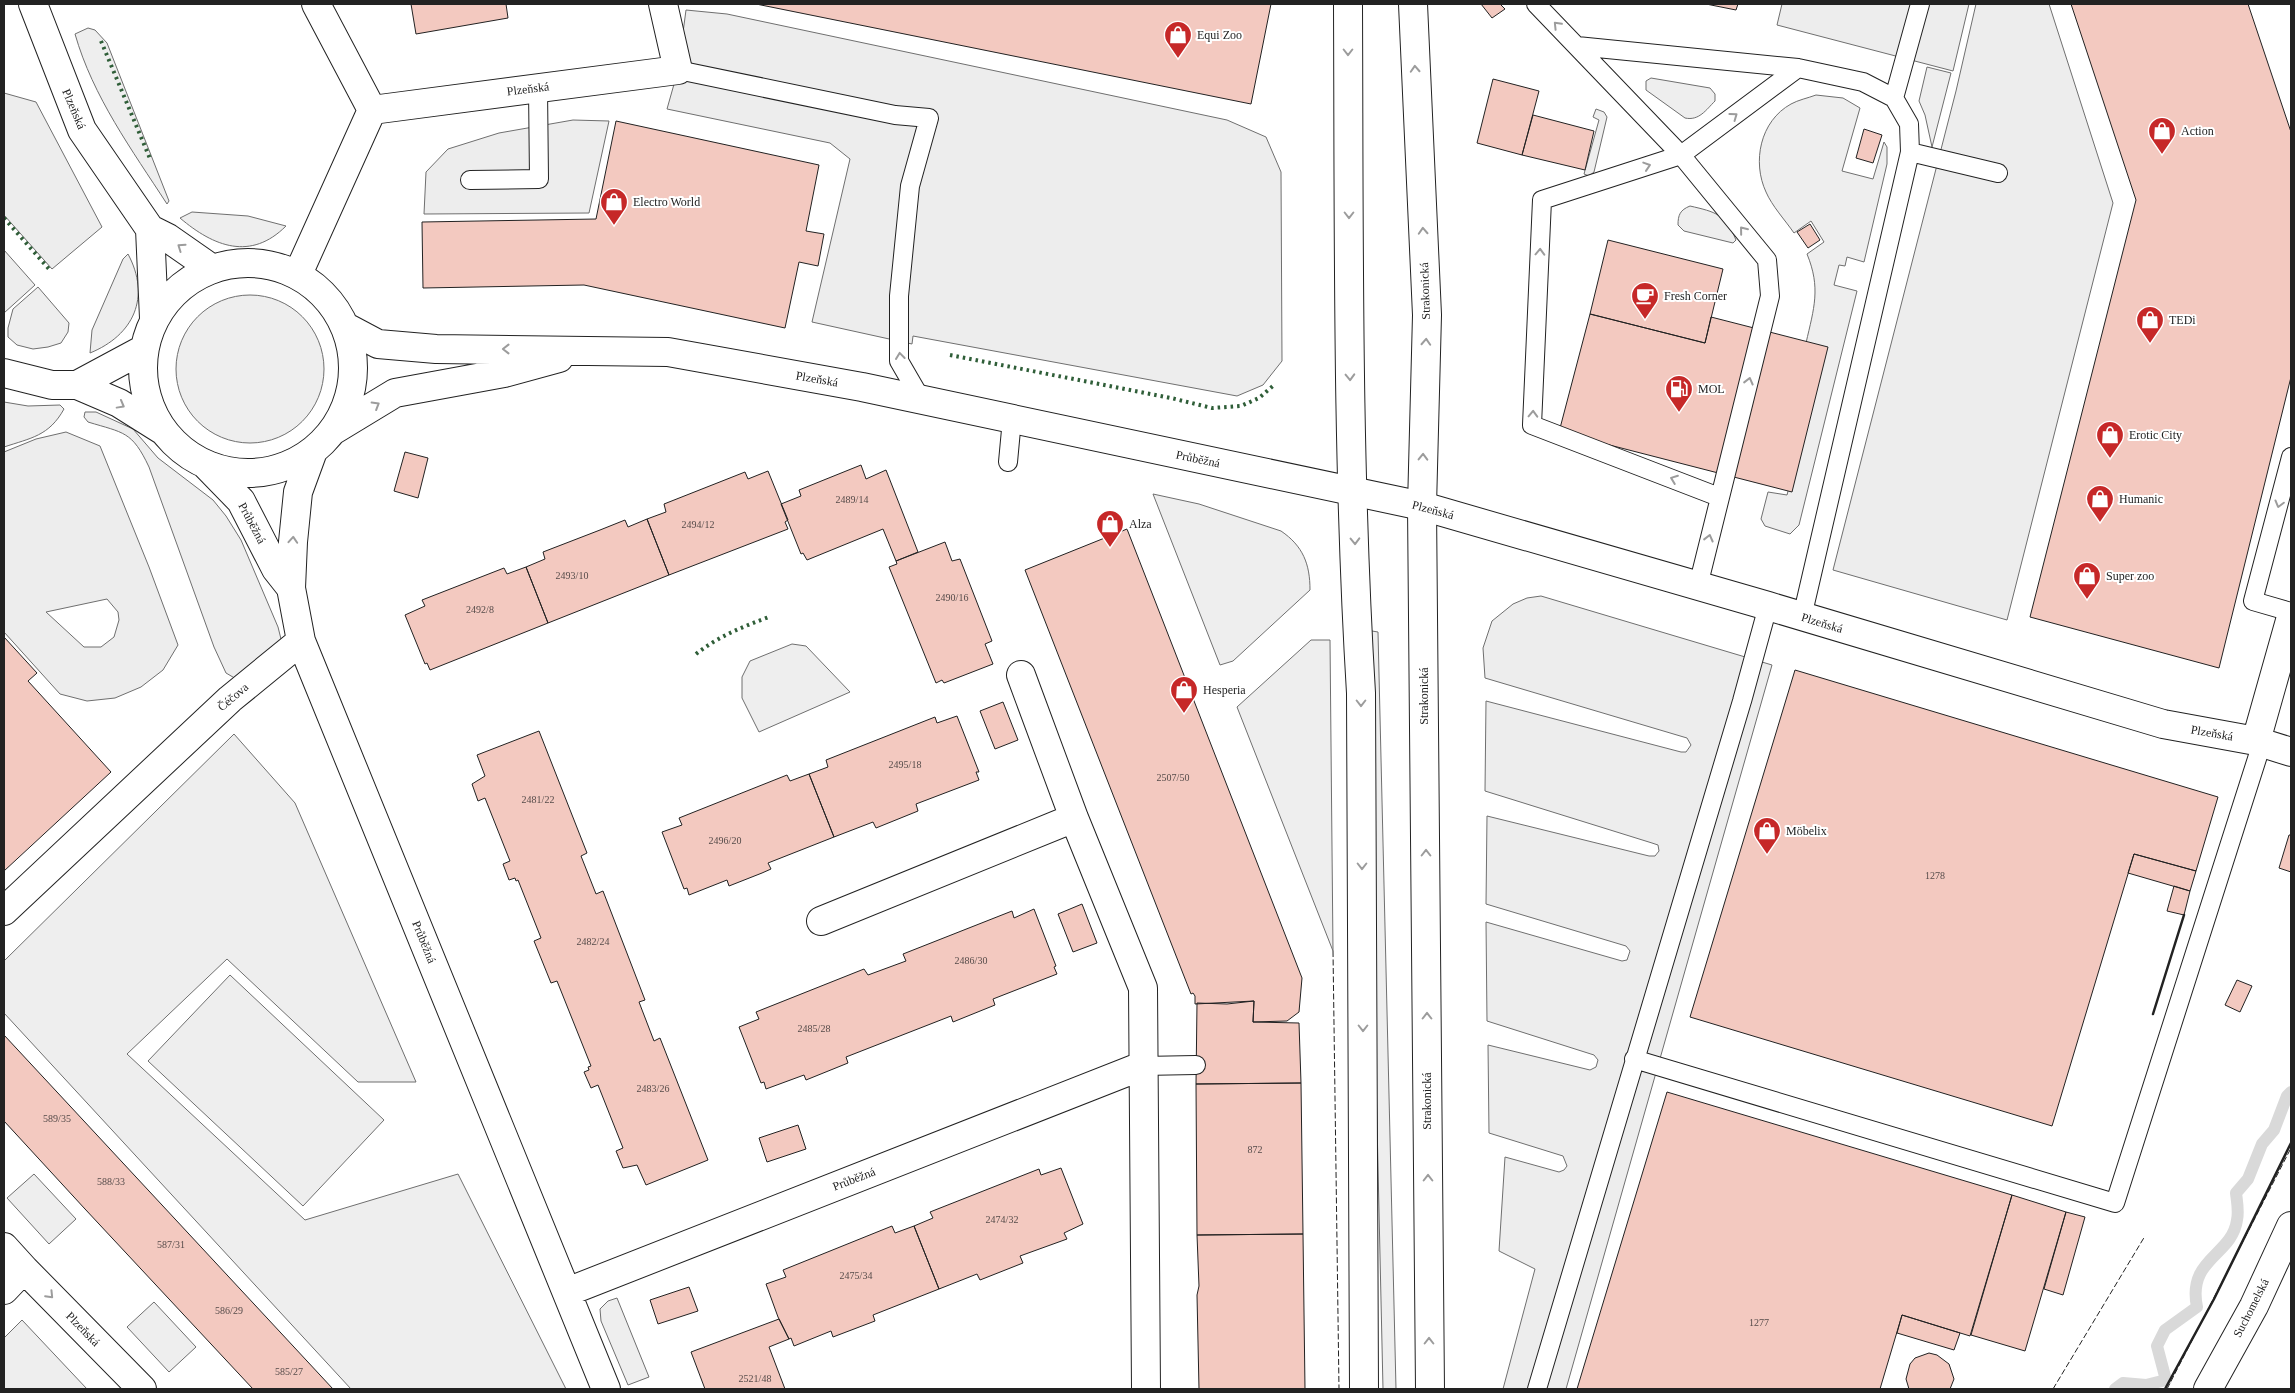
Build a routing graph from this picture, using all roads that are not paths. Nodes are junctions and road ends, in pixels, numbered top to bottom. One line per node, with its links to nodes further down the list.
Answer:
1 (33, 4): 18 (street, Plzeňská)
2 (316, 4): 13 (street)
3 (663, 4): 10 (street)
4 (1348, 4): 36 (street, one-way to 36)
5 (1413, 4): 38 (street, Strakonická, one-way to 5)
6 (1536, 4): 8 (lane, one-way to 6)
7 (1920, 4): 12 (lane)
8 (1578, 46): 9 (lane); 15 (lane)
9 (1798, 68): 12 (lane); 15 (lane, one-way to 9)
10 (678, 70): 11 (street, Plzeňská); 27 (lane, one-way to 10)
11 (538, 88): 13 (street, Plzeňská); 17 (lane)
12 (1894, 98): 14 (lane)
13 (372, 110): 20 (street)
14 (1910, 152): 16 (lane); 43 (lane)
15 (1681, 155): 37 (lane, one-way to 15); 37 (lane, one-way to 15)
16 (1998, 173)
17 (470, 180)
18 (150, 229): 19 (street, Plzeňská, one-way to 18); 21 (street)
19 (212, 268): 20 (street); 21 (street)
20 (298, 274): 22 (street)
21 (154, 318): 23 (street)
22 (346, 327): 24 (street, Plzeňská, one-way to 22); 30 (street)
23 (144, 349): 26 (street); 31 (street)
24 (589, 350): 27 (street, Plzeňská); 30 (street, Plzeňská, one-way to 24)
25 (4, 372): 26 (street)
26 (77, 384): 31 (street, one-way to 31)
27 (921, 399): 28 (street, Plzeňská)
28 (1012, 419): 29 (street, Plzeňská); 34 (lane)
29 (1042, 425): 36 (street, Průběžná)
30 (334, 430): 32 (street)
31 (164, 431): 35 (street)
32 (313, 451): 35 (street); 40 (street, Průběžná, one-way to 32)
33 (2291, 457): 42 (lane, one-way to 42)
34 (1008, 462)
35 (205, 464): 40 (street, Průběžná)
36 (1354, 492): 38 (street, Plzeňská); 64 (street, one-way to 64)
37 (1719, 497): 39 (lane, one-way to 37)
38 (1422, 506): 39 (street, Plzeňská); 65 (street, Strakonická, one-way to 38)
39 (1698, 586): 41 (street, Plzeňská)
40 (291, 588): 45 (street, Průběžná)
41 (1768, 606): 43 (street, Plzeňská); 52 (lane)
42 (2291, 612)
43 (1802, 617): 47 (street, Plzeňská)
44 (2291, 617): 47 (street)
45 (301, 641): 50 (street, Čéčova); 59 (street, Průběžná)
46 (1021, 675): 49 (street)
47 (2259, 742): 48 (street, Plzeňská); 52 (lane)
48 (2291, 752)
49 (1074, 818): 51 (street); 54 (street)
50 (4, 911)
51 (821, 921)
52 (1634, 1059): 66 (lane)
53 (1196, 1065): 54 (lane)
54 (1142, 1066): 59 (street, Průběžná); 63 (street)
55 (2291, 1226): 60 (street, Suchomelská)
56 (4, 1247): 57 (street, Plzeňská)
57 (24, 1269): 58 (street); 61 (street, Plzeňská, one-way to 61)
58 (4, 1290)
59 (567, 1292): 62 (street, Průběžná)
60 (2210, 1388)
61 (142, 1389)
62 (606, 1389)
63 (1146, 1389)
64 (1364, 1389)
65 (1430, 1389)
66 (1537, 1389)

